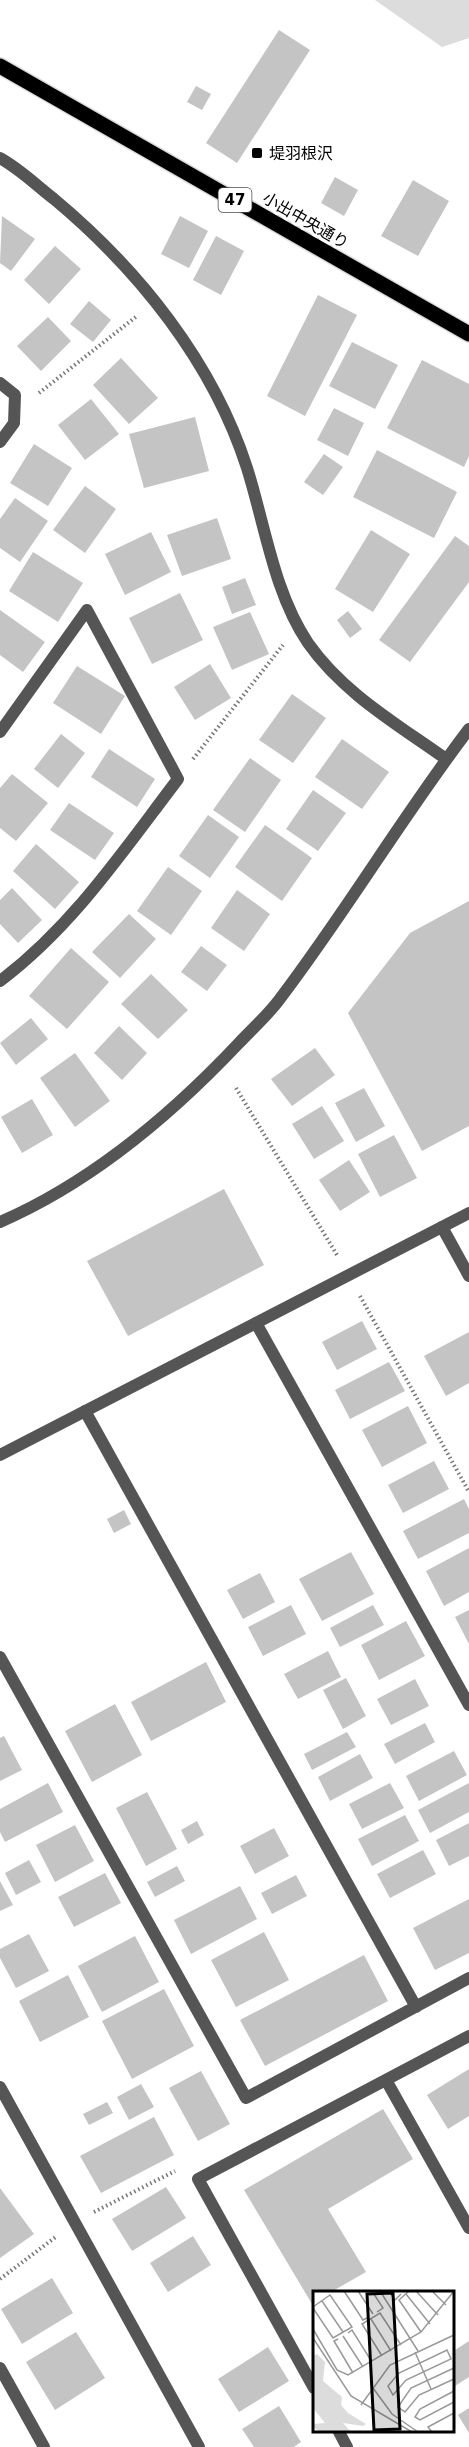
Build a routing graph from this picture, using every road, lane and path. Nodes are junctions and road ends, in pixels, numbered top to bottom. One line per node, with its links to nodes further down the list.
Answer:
1 (0, 66): 4 (main road, 小出中央通り / 47)
2 (0, 158): 3 (street)
3 (155, 303): 6 (path); 8 (street)
4 (469, 334)
5 (0, 382): 6 (street)
6 (14, 404): 7 (street)
7 (0, 442)
8 (298, 624): 11 (street); 12 (path)
9 (469, 729): 11 (street)
10 (0, 732): 12 (street)
11 (446, 759): 15 (street)
12 (178, 779): 13 (street)
13 (0, 981)
14 (469, 1213): 16 (street)
15 (0, 1222)
16 (442, 1227): 17 (street); 18 (street)
17 (469, 1276)
18 (256, 1323): 19 (street); 22 (street)
19 (85, 1411): 20 (street); 24 (street)
20 (0, 1455)
21 (0, 1657): 24 (street)
22 (469, 1705)
23 (469, 1978): 24 (street)
24 (416, 2007)
25 (469, 2036): 26 (street)
26 (386, 2080): 28 (street); 30 (street)
27 (0, 2087): 33 (street)
28 (469, 2228)
29 (0, 2368): 32 (street)
30 (313, 2384)
31 (339, 2432): 34 (street)
32 (44, 2447)
33 (199, 2447)
34 (347, 2447)

